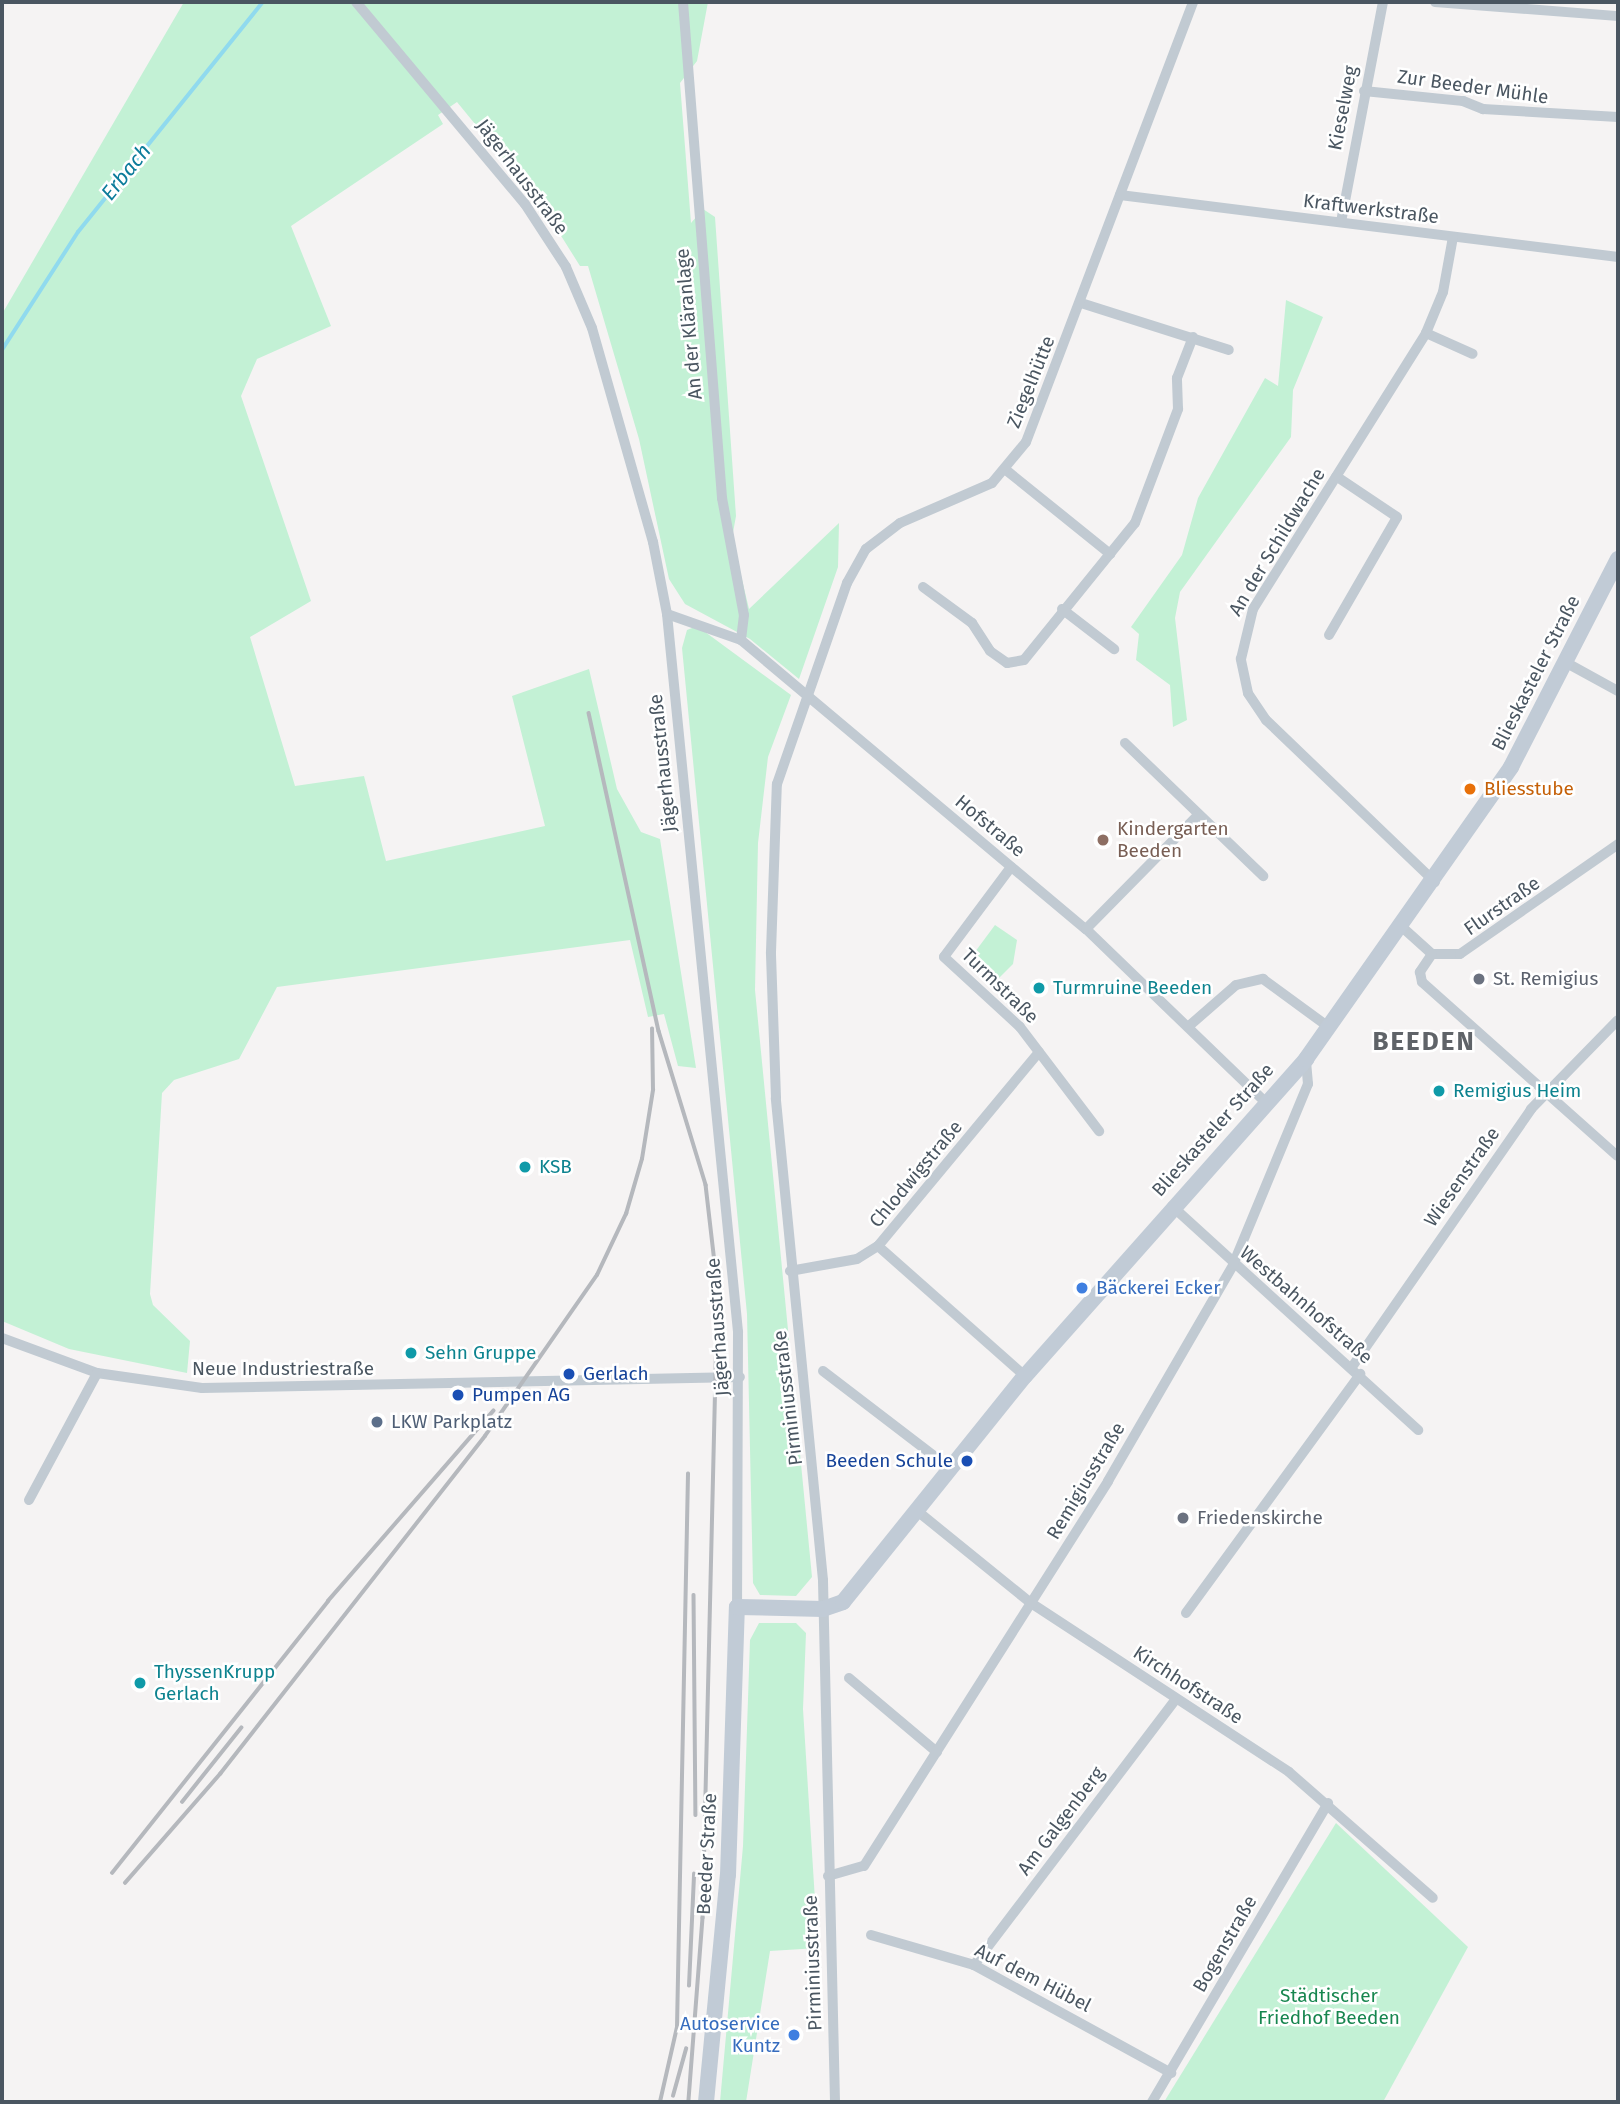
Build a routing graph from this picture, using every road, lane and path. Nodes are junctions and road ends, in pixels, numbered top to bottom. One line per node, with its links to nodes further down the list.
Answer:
1 (356, 2): 24 (street, Jägerhausstraße)
2 (683, 2): 26 (street, An der Kläranlage)
3 (1193, 2): 9 (street, Ziegelhütte)
4 (1383, 2): 7 (street, Kieselweg)
5 (1435, 2): 6 (street)
6 (1618, 16)
7 (1364, 90): 8 (street, Zur Beeder Mühle); 10 (street, Kieselweg)
8 (1618, 117)
9 (1120, 195): 10 (street, Kraftwerkstraße); 13 (street, Ziegelhütte)
10 (1341, 222): 11 (street, Kraftwerkstraße)
11 (1453, 237): 12 (street, Kraftwerkstraße); 14 (street, An der Schildwache)
12 (1618, 257)
13 (1080, 303): 15 (street); 18 (street, Ziegelhütte)
14 (1426, 333): 17 (street); 19 (street, An der Schildwache)
15 (1193, 337): 16 (street); 20 (street)
16 (1230, 350)
17 (1473, 354)
18 (1006, 470): 20 (street); 30 (street, Ziegelhütte)
19 (1336, 476): 25 (street); 36 (street, An der Schildwache)
20 (1110, 554): 23 (street)
21 (1618, 559): 28 (street, Blieskasteler Straße)
22 (923, 587): 23 (street)
23 (1062, 609): 27 (street)
24 (667, 614): 26 (street, Hofstraße); 58 (street, Jägerhausstraße)
25 (1329, 635)
26 (741, 640): 30 (street, Hofstraße)
27 (1114, 649)
28 (1565, 662): 29 (street); 36 (street, Blieskasteler Straße)
29 (1618, 691)
30 (808, 696): 34 (street, Hofstraße); 52 (street, Pirminiusstraße)
31 (1125, 743): 32 (street)
32 (1198, 815): 35 (street); 38 (street)
33 (1618, 844): 39 (street, Flurstraße)
34 (1011, 867): 38 (street, Hofstraße); 43 (street, Turmstraße)
35 (1263, 876)
36 (1435, 882): 37 (street, Blieskasteler Straße)
37 (1402, 927): 39 (street); 42 (street, Blieskasteler Straße)
38 (1086, 929): 41 (street, Hofstraße)
39 (1432, 954): 45 (street)
40 (1618, 1020): 45 (street, Wiesenstraße)
41 (1189, 1026): 42 (street); 46 (street, Hofstraße)
42 (1329, 1028): 44 (street, Blieskasteler Straße)
43 (1039, 1052): 47 (street, Turmstraße); 50 (street, Chlodwigstraße)
44 (1306, 1059): 46 (street, Blieskasteler Straße); 51 (street, Remigiusstraße)
45 (1544, 1093): 48 (street); 54 (street, Wiesenstraße)
46 (1265, 1102): 49 (street, Blieskasteler Straße)
47 (1099, 1130)
48 (1617, 1156)
49 (1172, 1206): 51 (street, Westbahnhofstraße); 57 (street, Blieskasteler Straße)
50 (878, 1246): 52 (street, Chlodwigstraße); 57 (street)
51 (1233, 1265): 54 (street, Westbahnhofstraße); 63 (street, Remigiusstraße)
52 (790, 1271): 65 (street, Pirminiusstraße)
53 (2, 1338): 56 (street, Neue Industriestraße)
54 (1356, 1370): 59 (street, Westbahnhofstraße); 66 (street, Wiesenstraße)
55 (823, 1371): 60 (street)
56 (97, 1373): 58 (street, Neue Industriestraße); 61 (street)
57 (1025, 1376): 60 (street, Blieskasteler Straße)
58 (740, 1377): 64 (street, Jägerhausstraße)
59 (1418, 1430)
60 (950, 1468): 62 (street, Blieskasteler Straße)
61 (29, 1500)
62 (916, 1510): 63 (street, Kirchhofstraße); 65 (street, Blieskasteler Straße)
63 (1031, 1603): 68 (street, Kirchhofstraße); 69 (street, Remigiusstraße)
64 (737, 1607): 65 (street, Blieskasteler Straße); 76 (street, Beeder Straße)
65 (823, 1609): 71 (street, Pirminiusstraße)
66 (1186, 1613)
67 (849, 1678): 69 (street)
68 (1176, 1699): 70 (street, Kirchhofstraße); 74 (street, Am Galgenberg)
69 (937, 1752): 71 (street, Remigiusstraße)
70 (1328, 1803): 72 (street, Kirchhofstraße); 75 (street, Bogenstraße)
71 (828, 1876): 77 (street, Pirminiusstraße)
72 (1433, 1898)
73 (871, 1936): 74 (street, Auf dem Hübel)
74 (974, 1965): 75 (street, Auf dem Hübel)
75 (1171, 2073): 78 (street, Bogenstraße)
76 (706, 2102)
77 (835, 2102)
78 (1152, 2102)

